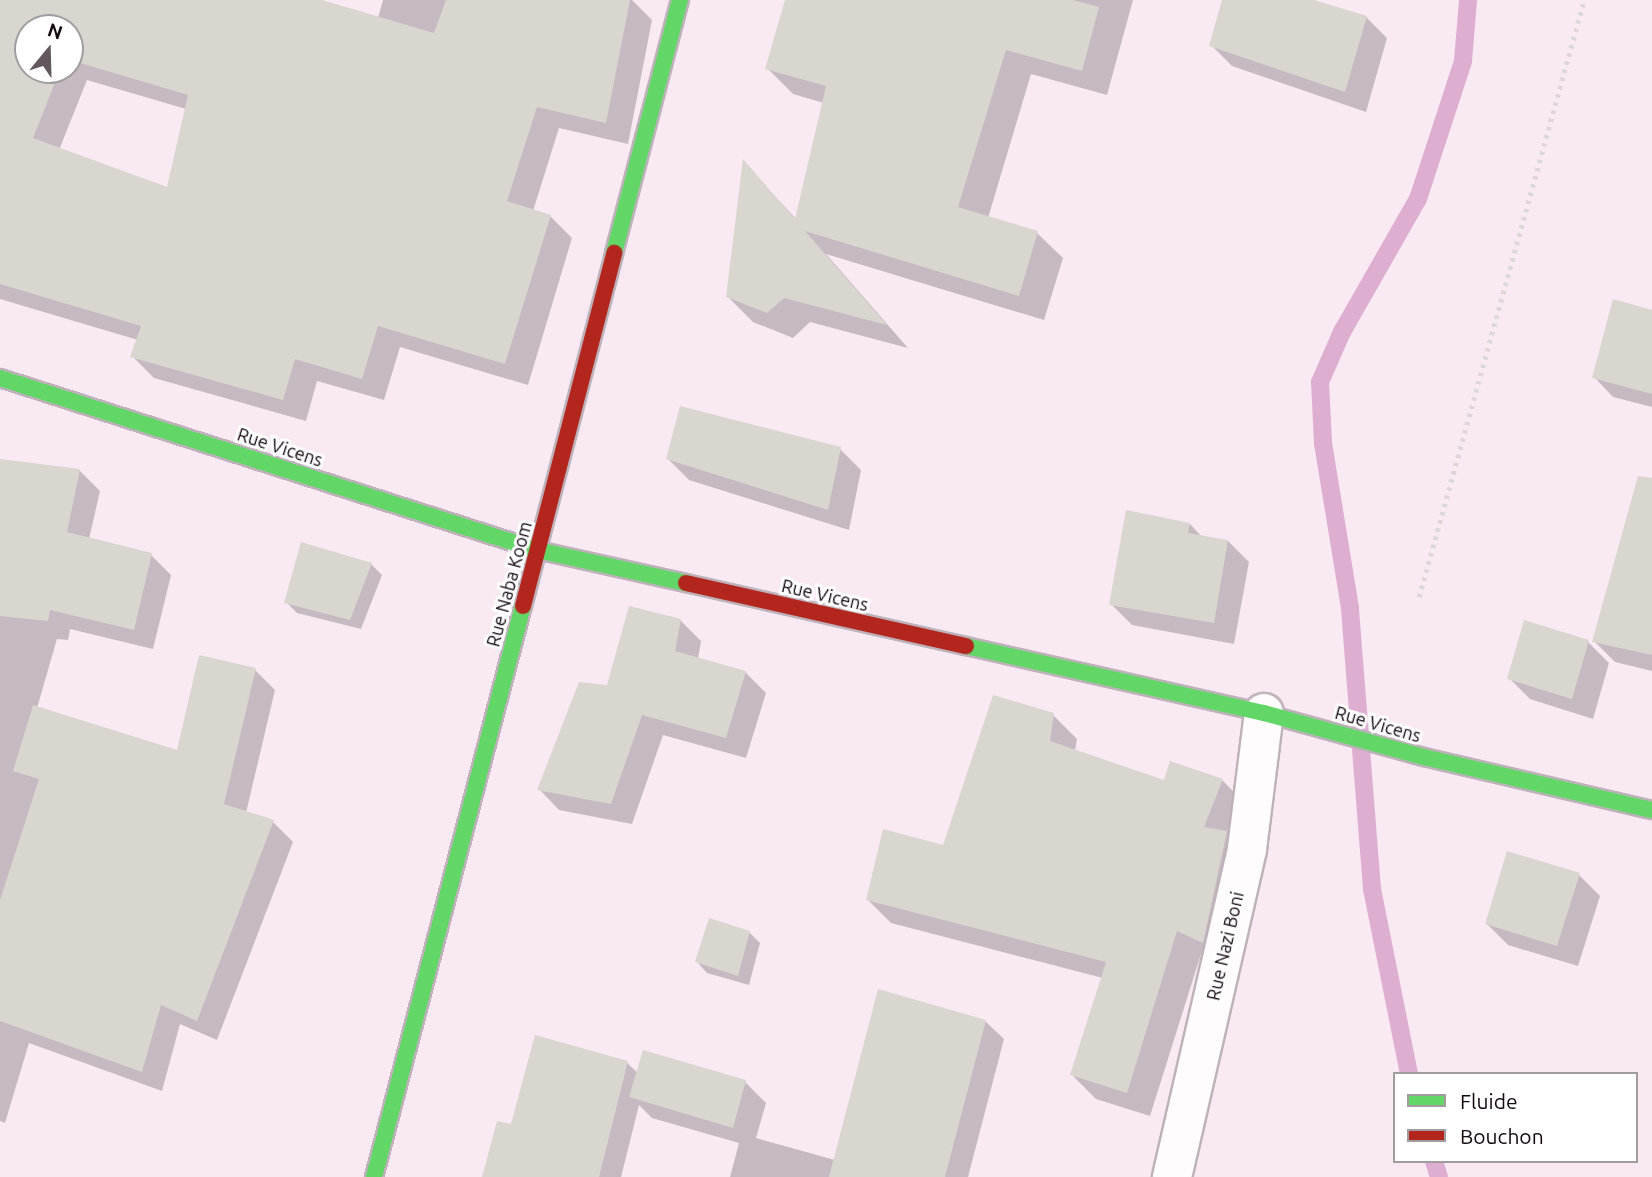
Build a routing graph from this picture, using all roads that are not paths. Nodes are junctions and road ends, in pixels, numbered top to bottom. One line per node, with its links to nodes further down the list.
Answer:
1 (680, 0): 3 (street, Rue Naba Koom)
2 (0, 378): 3 (street, Rue Vicens)
3 (537, 550): 4 (street, Rue Vicens); 6 (street, Rue Naba Koom)
4 (1264, 713): 5 (street, Rue Vicens); 7 (street, Rue Nazi Boni)
5 (1652, 810)
6 (374, 1177)
7 (1172, 1177)

